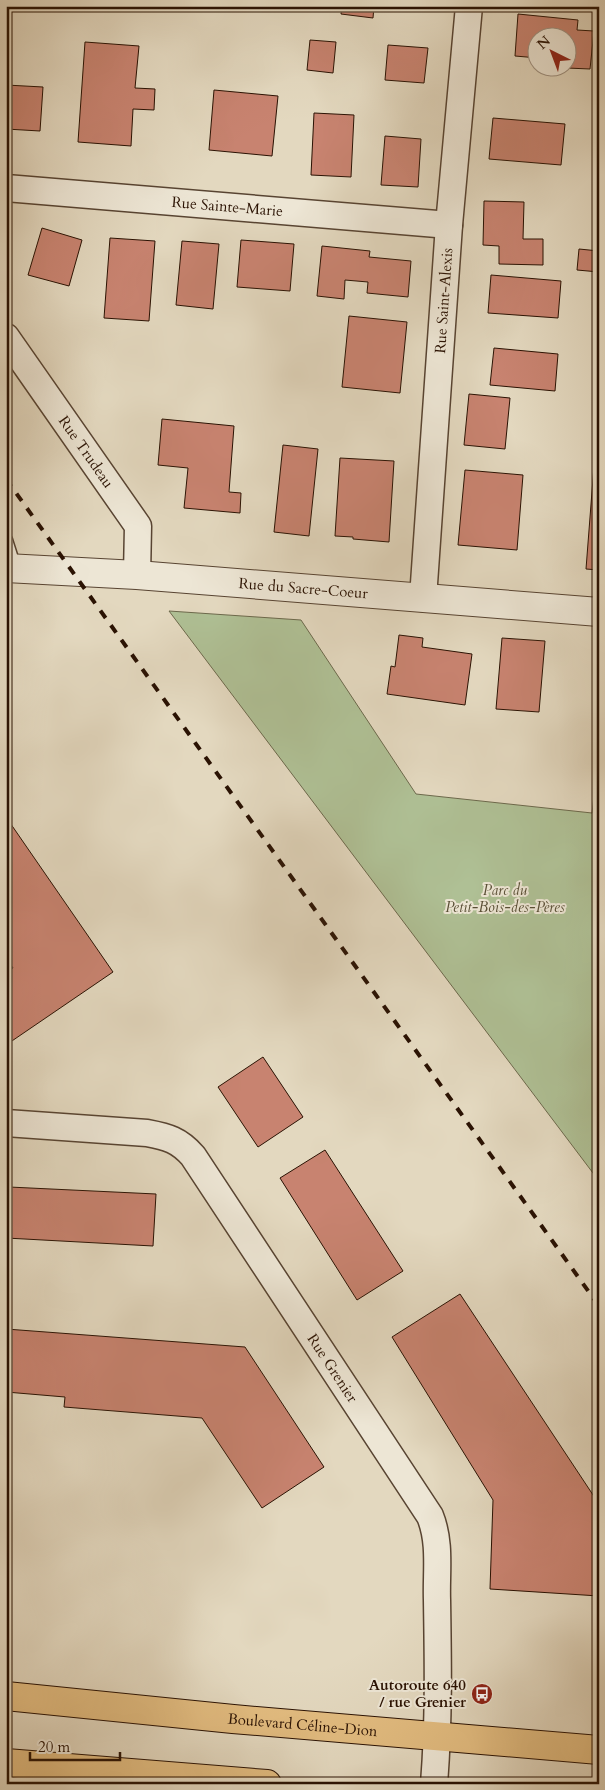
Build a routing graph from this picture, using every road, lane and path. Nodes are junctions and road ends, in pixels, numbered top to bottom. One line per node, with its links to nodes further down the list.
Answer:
1 (469, 6): 3 (street, Rue Saint-Alexis)
2 (6, 188): 3 (street, Rue Sainte-Marie)
3 (449, 226): 8 (street, Rue Saint-Alexis)
4 (6, 337): 7 (street, Rue Trudeau)
5 (6, 540): 6 (lane)
6 (11, 568): 7 (street, Rue du Sacre-Coeur)
7 (137, 575): 8 (street, Rue du Sacre-Coeur)
8 (423, 598): 9 (street, Rue du Sacre-Coeur)
9 (599, 612)
10 (6, 1123): 12 (street, Rue Grenier)
11 (6, 1696): 12 (main road, Boulevard Céline-Dion)
12 (438, 1738): 13 (main road, Boulevard Céline-Dion); 18 (street, Rue Grenier)
13 (599, 1750)
14 (6, 1763): 15 (main road)
15 (105, 1777): 16 (main road)
16 (228, 1782): 17 (main road)
17 (268, 1784)
18 (434, 1784)

